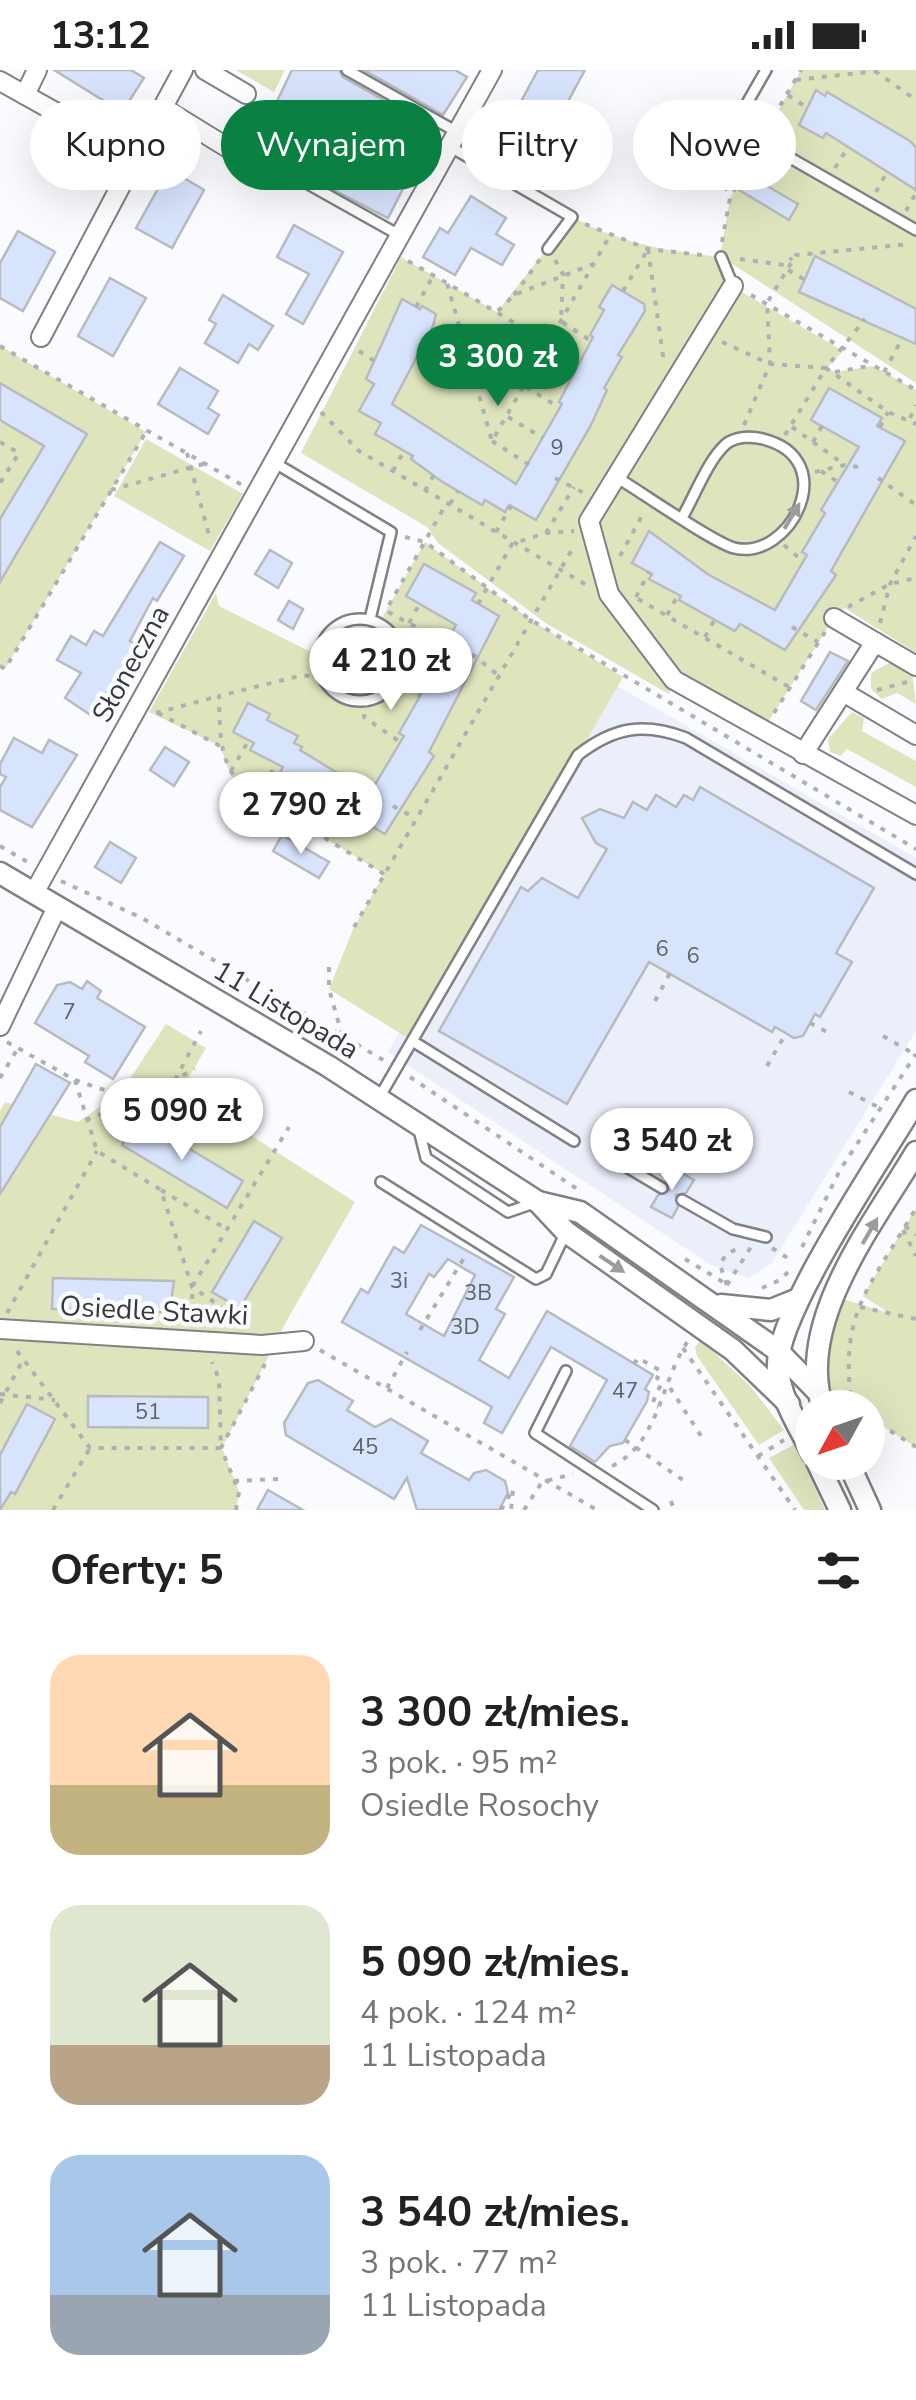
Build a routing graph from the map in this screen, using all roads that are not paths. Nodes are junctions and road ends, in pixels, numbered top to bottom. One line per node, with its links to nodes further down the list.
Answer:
1 (37, 70): 9 (street)
2 (183, 70): 11 (street)
3 (205, 70): 8 (street)
4 (347, 70): 12 (lane)
5 (766, 70): 17 (lane)
6 (489, 71): 12 (street, Słoneczna)
7 (0, 81): 9 (street)
8 (246, 94)
9 (25, 95): 10 (street)
10 (34, 100)
11 (167, 100)
12 (453, 139): 13 (street, Słoneczna); 19 (lane)
13 (442, 158)
14 (119, 190): 22 (street)
15 (319, 190): 18 (lane)
16 (424, 190): 18 (street, Słoneczna)
17 (916, 230)
18 (399, 235): 23 (street, Słoneczna)
19 (548, 249)
20 (720, 257): 21 (lane)
21 (733, 286): 24 (street)
22 (41, 337)
23 (276, 463): 27 (lane); 36 (street, Słoneczna)
24 (616, 477): 25 (lane); 32 (street)
25 (683, 516): 25 (lane, one-way to 25)
26 (834, 618): 28 (street)
27 (374, 621): 27 (lane)
28 (875, 642): 29 (street); 30 (street)
29 (916, 666)
30 (843, 692): 31 (street); 32 (street)
31 (916, 735)
32 (803, 754): 33 (street)
33 (916, 815)
34 (0, 873): 36 (street, 11 Listopada)
35 (916, 874): 39 (lane)
36 (34, 892): 37 (street, 11 Listopada)
37 (57, 907): 38 (street); 40 (street, 11 Listopada)
38 (0, 1026)
39 (414, 1042): 40 (lane); 42 (lane)
40 (379, 1098): 48 (street, 11 Listopada)
41 (916, 1100): 51 (street)
42 (574, 1141)
43 (916, 1152): 54 (street, one-way to 43)
44 (620, 1163): 46 (lane)
45 (381, 1182): 49 (lane)
46 (662, 1188)
47 (682, 1200): 50 (lane)
48 (538, 1202): 49 (street, 11 Listopada); 52 (street, 11 Listopada)
49 (566, 1232): 56 (street, 11 Listopada, one-way to 56)
50 (761, 1239)
51 (798, 1299): 52 (street); 57 (street)
52 (714, 1303): 57 (street, 11 Listopada)
53 (0, 1327): 55 (street, Osiedle Stawki)
54 (818, 1331): 57 (street); 60 (street)
55 (304, 1340)
56 (733, 1350): 57 (street); 61 (street, 11 Listopada)
57 (777, 1350): 59 (street, 11 Listopada); 61 (street)
58 (566, 1372): 65 (lane)
59 (812, 1390)
60 (820, 1390)
61 (789, 1404): 62 (street)
62 (795, 1417)
63 (826, 1480): 66 (street)
64 (856, 1480): 67 (street)
65 (652, 1510)
66 (840, 1510)
67 (870, 1510)

